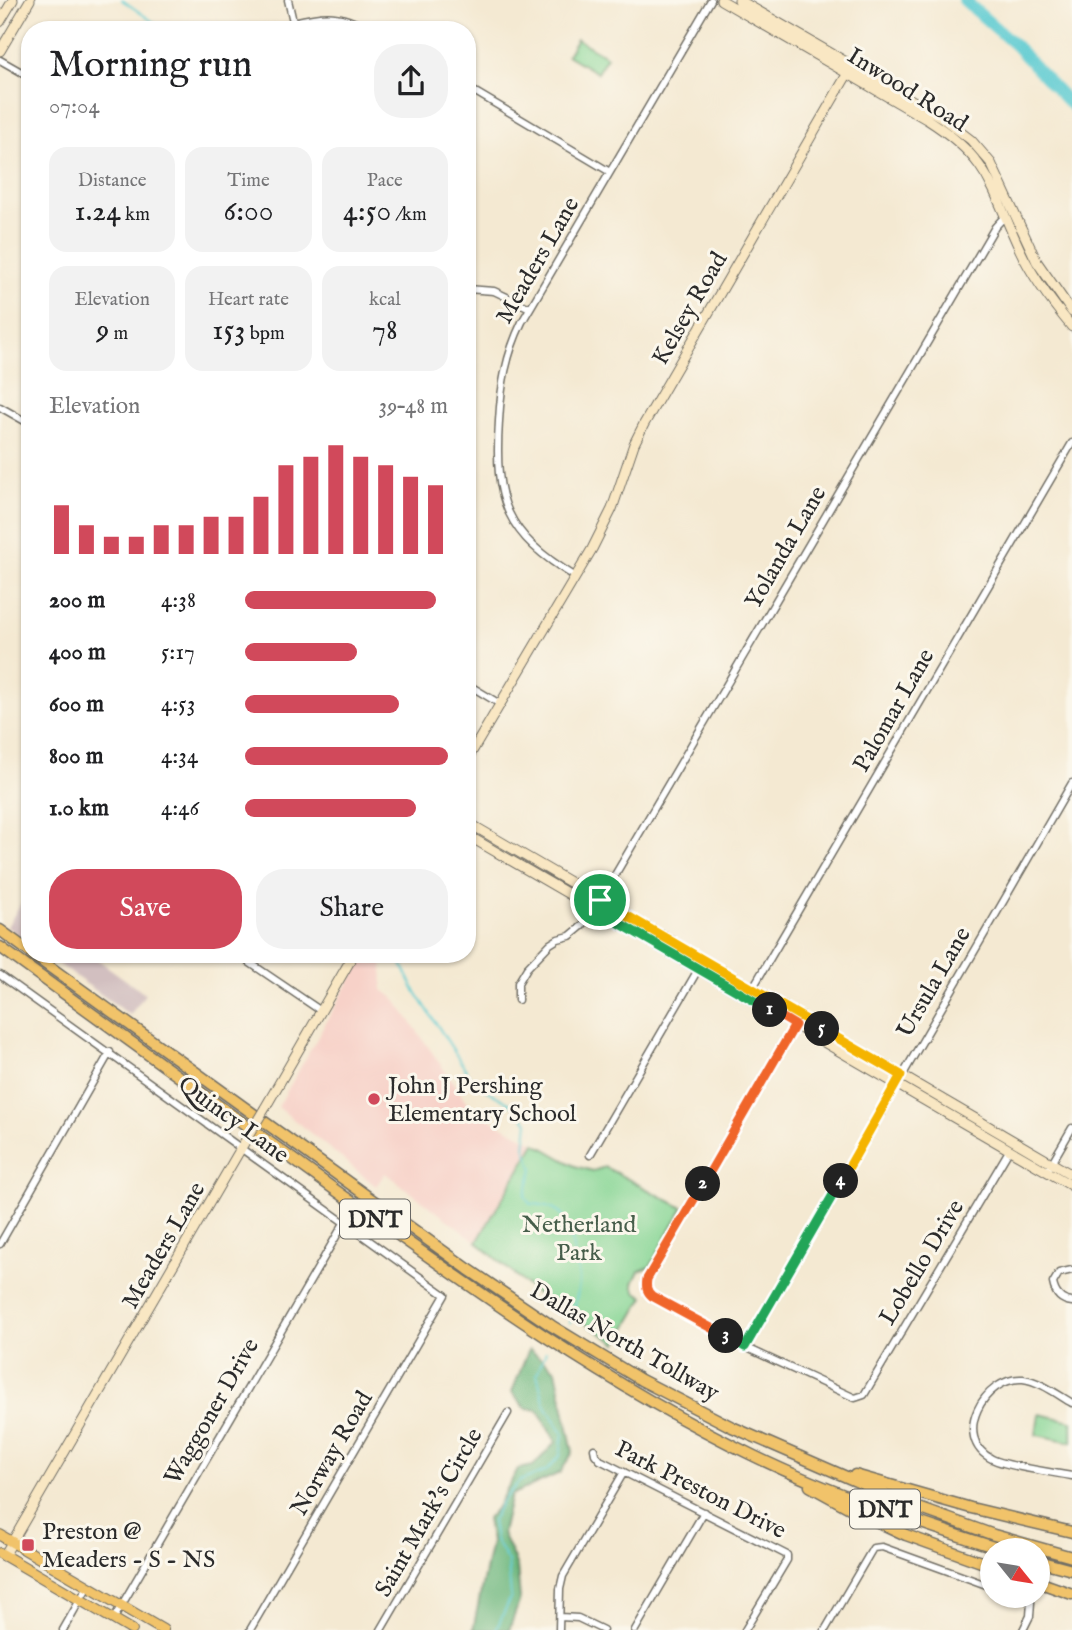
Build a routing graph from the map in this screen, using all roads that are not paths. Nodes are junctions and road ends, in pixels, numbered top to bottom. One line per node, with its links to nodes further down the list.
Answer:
1 (13, 0): 10 (street)
2 (30, 0): 11 (street)
3 (288, 0): 7 (street)
4 (711, 0): 16 (street, Meaders Lane)
5 (721, 0): 13 (street, Inwood Road)
6 (739, 0): 13 (street, Inwood Road)
7 (293, 21)
8 (306, 21): 9 (street)
9 (351, 21)
10 (0, 22)
11 (0, 51)
12 (0, 60): 14 (street)
13 (850, 70): 17 (street, Inwood Road); 26 (street, Kelsey Road)
14 (21, 72)
15 (476, 92): 16 (street)
16 (610, 172): 20 (street, Meaders Lane)
17 (1010, 212): 19 (street, Inwood Road); 33 (street, Yolanda Lane)
18 (476, 290): 20 (street)
19 (1053, 295): 21 (street, Inwood Road); 22 (street, Inwood Road)
20 (530, 308): 26 (street, Meaders Lane)
21 (1072, 312)
22 (1072, 327)
23 (0, 407): 24 (street)
24 (21, 419)
25 (1072, 443): 45 (street, Palomar Lane)
26 (576, 577): 28 (street)
27 (476, 689): 28 (street)
28 (500, 704): 29 (street)
29 (476, 745)
30 (1072, 782): 51 (street, Ursula Lane)
31 (476, 827): 33 (street)
32 (476, 840): 34 (street)
33 (600, 900): 34 (street, Yolanda Lane); 45 (street)
34 (595, 909): 43 (street); 46 (street, Yolanda Lane)
35 (0, 930): 36 (highway, Dallas North Tollway / DNT)
36 (21, 946)
37 (0, 947): 38 (highway, Dallas North Tollway / DNT)
38 (21, 962)
39 (22, 963): 69 (highway, Dallas North Tollway / DNT)
40 (45, 963): 70 (highway, Dallas North Tollway / DNT)
41 (250, 963): 47 (street)
42 (349, 963): 47 (street, Meaders Lane)
43 (698, 968): 45 (street); 56 (street)
44 (0, 975): 50 (street, Quincy Lane)
45 (750, 992): 48 (street); 49 (street)
46 (517, 1000)
47 (321, 1011): 54 (street, Meaders Lane, bridge)
48 (795, 1025): 49 (street); 65 (street)
49 (824, 1036): 51 (street)
50 (110, 1052): 54 (street, Quincy Lane); 61 (street)
51 (899, 1079): 52 (street); 65 (street, Ursula Lane)
52 (974, 1123): 55 (street); 57 (street)
53 (1072, 1128): 57 (street)
54 (241, 1149): 60 (street, Quincy Lane); 76 (street, Meaders Lane)
55 (1010, 1149): 57 (street); 65 (street, Lobello Drive)
56 (590, 1155)
57 (1049, 1167): 58 (street); 59 (street)
58 (1072, 1175)
59 (1072, 1186)
60 (344, 1223): 63 (street, Quincy Lane); 88 (street, Waggoner Drive)
61 (0, 1244)
62 (1072, 1270): 64 (street)
63 (445, 1295): 95 (street, Norway Road)
64 (1072, 1302)
65 (745, 1347)
66 (1072, 1403): 72 (street)
67 (508, 1413): 96 (street, Saint Mark's Circle)
68 (594, 1449): 71 (street, Park Preston Drive)
69 (768, 1462): 77 (highway, Dallas North Tollway / DNT); 80 (highway)
70 (825, 1469): 74 (highway); 79 (highway, Dallas North Tollway / DNT)
71 (624, 1472): 73 (street, Park Preston Drive); 90 (street)
72 (1072, 1476)
73 (704, 1512): 99 (street); 100 (street, Park Preston Drive)
74 (1072, 1532)
75 (0, 1535): 76 (main road)
76 (12, 1542): 78 (street, Meaders Lane); 84 (main road)
77 (980, 1542)
78 (2, 1554): 87 (main road)
79 (1072, 1557)
80 (980, 1562)
81 (1050, 1564): 82 (highway)
82 (1072, 1570)
83 (980, 1583): 101 (street)
84 (88, 1586): 87 (street); 88 (main road)
85 (1050, 1586): 86 (highway)
86 (1072, 1594)
87 (80, 1600): 91 (main road); 92 (street)
88 (121, 1605): 91 (street, Waggoner Drive); 94 (main road)
89 (1031, 1608): 102 (street)
90 (560, 1616): 97 (street); 98 (street)
91 (113, 1620): 93 (main road)
92 (63, 1630)
93 (132, 1630)
94 (163, 1630)
95 (250, 1630)
96 (381, 1630)
97 (559, 1630)
98 (603, 1630)
99 (635, 1630)
100 (746, 1630)
101 (825, 1630)
102 (1023, 1630)

